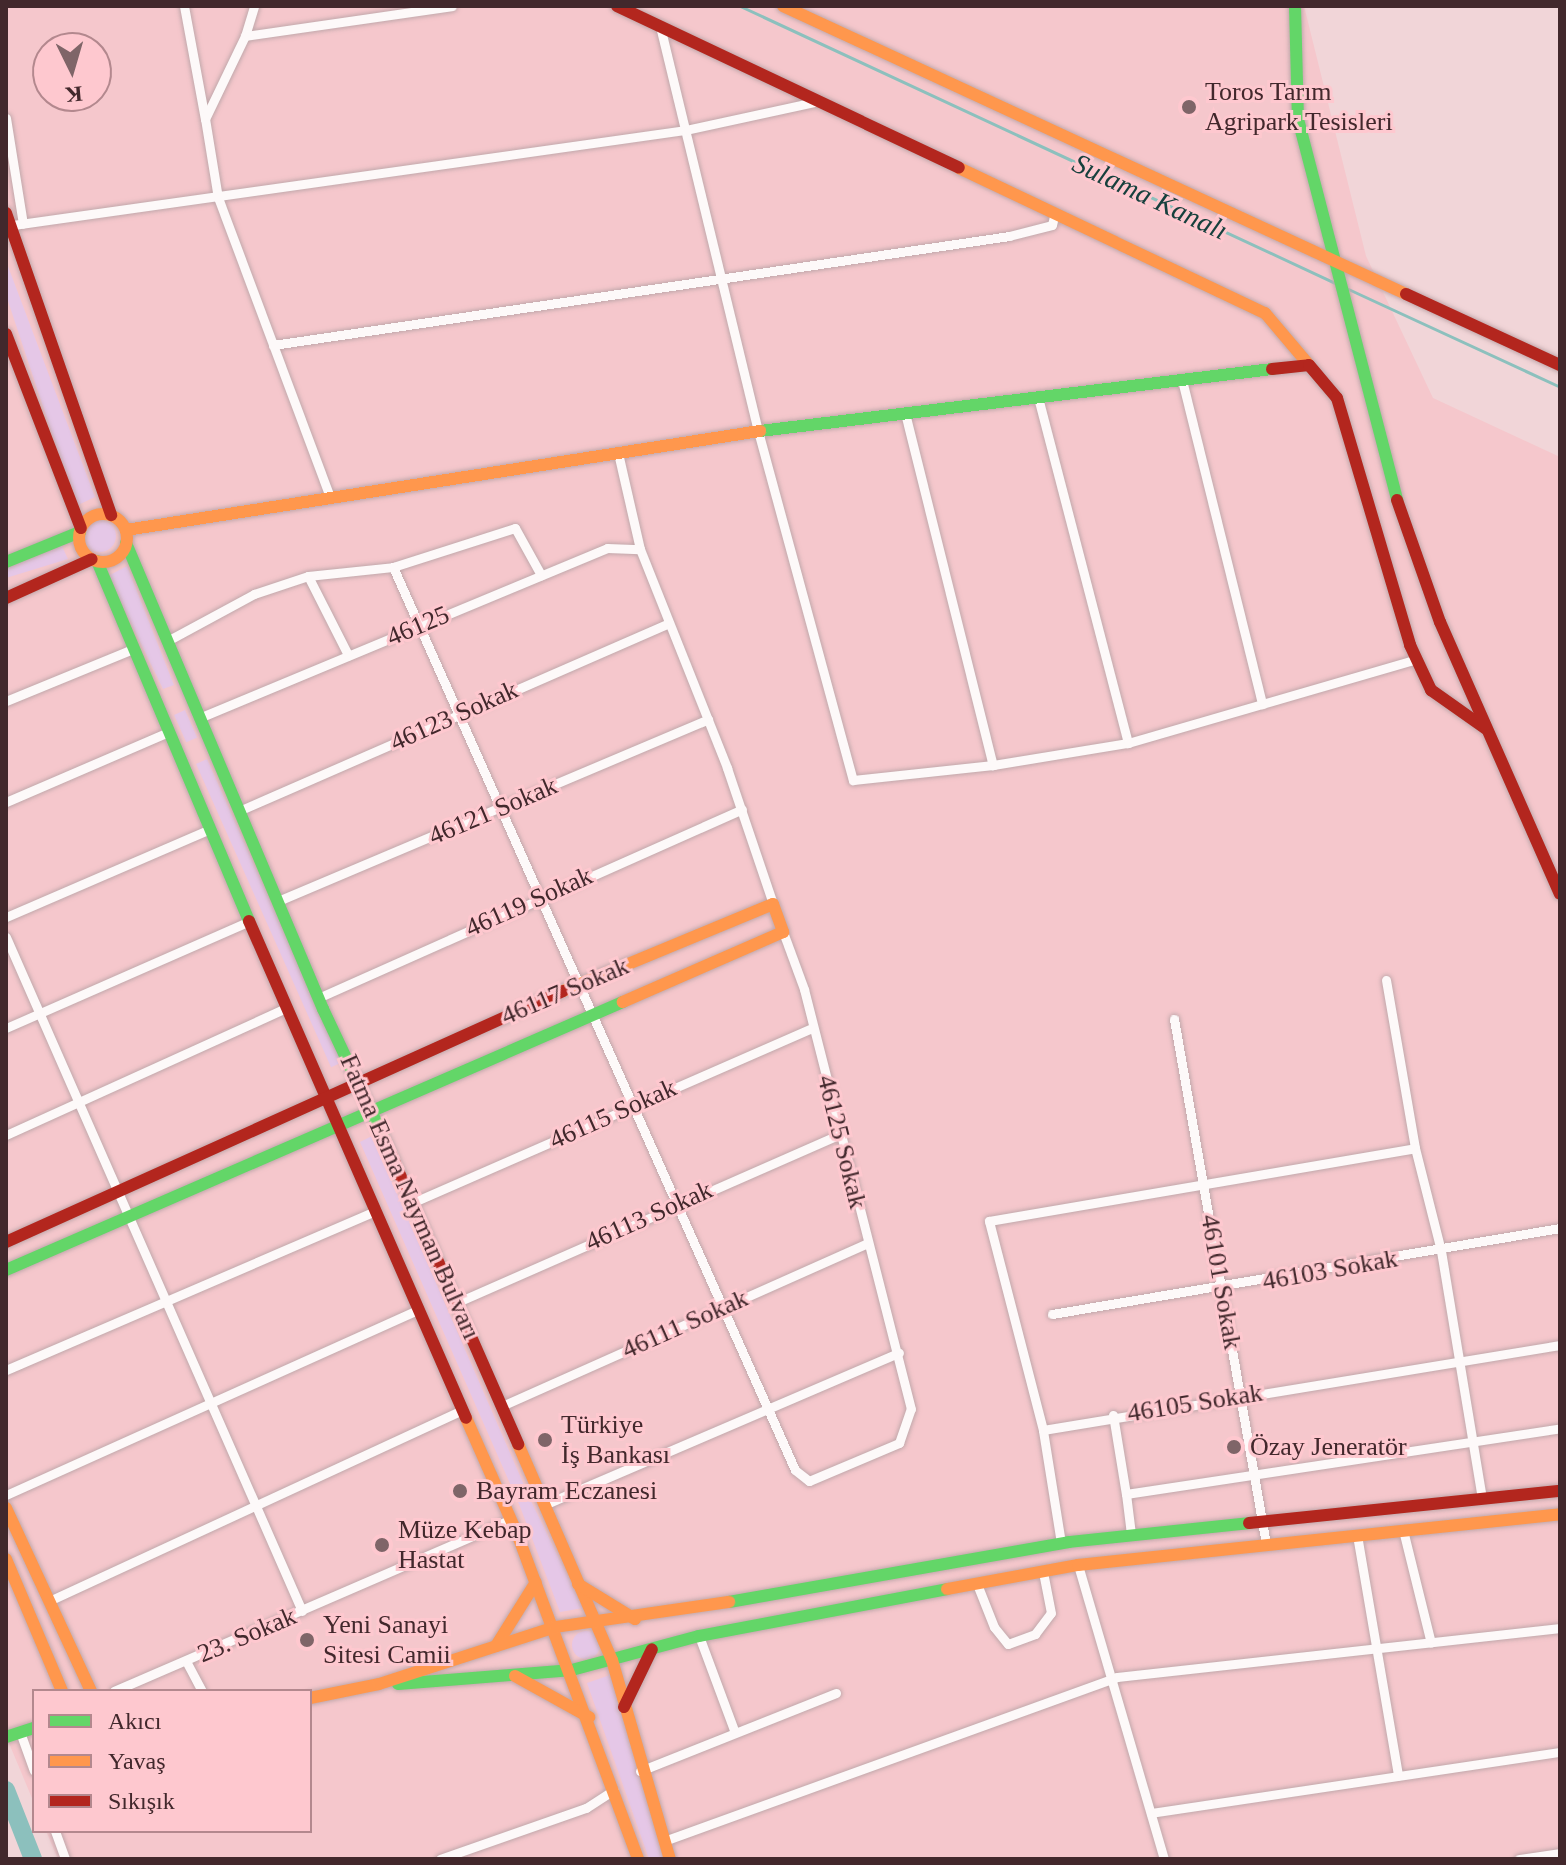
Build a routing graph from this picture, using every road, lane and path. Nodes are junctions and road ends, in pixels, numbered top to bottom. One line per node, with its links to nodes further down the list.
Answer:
1 (184, 6): 11 (street)
2 (254, 6): 8 (street)
3 (452, 6): 8 (street)
4 (617, 6): 7 (street)
5 (783, 6): 16 (street)
6 (1295, 6): 16 (street)
7 (660, 26): 9 (street); 12 (street)
8 (245, 36): 11 (street)
9 (823, 100): 12 (street); 14 (street)
10 (6, 118): 15 (street)
11 (205, 119): 13 (street)
12 (686, 130): 13 (street); 17 (street)
13 (218, 198): 15 (street); 19 (street)
14 (1055, 212): 17 (street); 20 (street)
15 (12, 222): 28 (street)
16 (1334, 258): 21 (street); 49 (street)
17 (721, 275): 19 (street); 25 (street)
18 (6, 334): 29 (street)
19 (273, 345): 27 (street)
20 (1309, 365): 22 (street); 43 (street)
21 (1560, 365)
22 (1182, 380): 23 (street); 45 (street)
23 (1038, 397): 24 (street); 51 (street)
24 (905, 413): 25 (street); 52 (street)
25 (758, 431): 26 (street); 52 (street)
26 (618, 453): 27 (street); 31 (street)
27 (330, 497): 30 (street)
28 (111, 515): 29 (street); 30 (street)
29 (80, 530): 32 (street); 33 (street)
30 (126, 537): 32 (street); 40 (street, Fatma Esma Nayman Bulvarı)
31 (640, 549): 35 (street, 46125); 38 (street)
32 (94, 560): 37 (street); 41 (street, Fatma Esma Nayman Bulvarı)
33 (6, 562)
34 (393, 567): 35 (street); 36 (street); 39 (street)
35 (541, 575): 39 (street, 46125)
36 (308, 576): 40 (street); 42 (street)
37 (6, 598)
38 (669, 623): 46 (street, 46123 Sokak); 48 (street)
39 (422, 625): 42 (street, 46125); 46 (street)
40 (169, 640): 47 (street, Fatma Esma Nayman Bulvarı)
41 (133, 649): 44 (street); 50 (street, Fatma Esma Nayman Bulvarı)
42 (348, 655): 47 (street, 46125)
43 (1417, 659): 45 (street); 49 (street)
44 (6, 701)
45 (1262, 704): 51 (street)
46 (458, 713): 54 (street); 56 (street, 46123 Sokak)
47 (199, 718): 56 (street, Fatma Esma Nayman Bulvarı)
48 (708, 719): 54 (street, 46121 Sokak); 55 (street)
49 (1486, 729): 58 (street)
50 (166, 733): 53 (street); 57 (street, Fatma Esma Nayman Bulvarı)
51 (1128, 743): 52 (street)
52 (993, 765)
53 (6, 802)
54 (501, 809): 59 (street); 60 (street, 46121 Sokak)
55 (742, 809): 59 (street, 46119 Sokak); 61 (street)
56 (241, 810): 60 (street, Fatma Esma Nayman Bulvarı)
57 (208, 830): 62 (street); 63 (street, Fatma Esma Nayman Bulvarı)
58 (1560, 894)
59 (539, 897): 67 (street); 68 (street, 46119 Sokak)
60 (278, 901): 68 (street, Fatma Esma Nayman Bulvarı)
61 (773, 904): 64 (street); 67 (street, 46117 Sokak)
62 (6, 917)
63 (248, 922): 69 (street, Fatma Esma Nayman Bulvarı); 70 (street)
64 (783, 932): 71 (street, 46117 Sokak); 74 (street, 46125 Sokak)
65 (6, 937): 70 (street)
66 (1386, 980): 83 (street)
67 (578, 984): 71 (street); 75 (street, 46117 Sokak)
68 (318, 998): 75 (street, Fatma Esma Nayman Bulvarı)
69 (286, 1008): 76 (street, Fatma Esma Nayman Bulvarı); 77 (street)
70 (40, 1014): 73 (street); 77 (street)
71 (592, 1016): 78 (street); 79 (street, 46117 Sokak)
72 (1174, 1019): 84 (street, 46101 Sokak)
73 (6, 1028)
74 (812, 1028): 78 (street, 46115 Sokak); 81 (street, 46125 Sokak)
75 (359, 1082): 76 (street, 46117 Sokak); 79 (street, Fatma Esma Nayman Bulvarı)
76 (325, 1101): 80 (street, Fatma Esma Nayman Bulvarı); 85 (street, 46117 Sokak)
77 (79, 1102): 82 (street); 85 (street)
78 (631, 1105): 86 (street, 46115 Sokak); 87 (street)
79 (373, 1110): 80 (street, 46117 Sokak); 86 (street, Fatma Esma Nayman Bulvarı)
80 (336, 1125): 88 (street, Fatma Esma Nayman Bulvarı); 89 (street, 46117 Sokak)
81 (841, 1134): 87 (street, 46113 Sokak); 92 (street, 46125 Sokak)
82 (6, 1135)
83 (1415, 1148): 84 (street); 93 (street)
84 (1204, 1185): 95 (street, 46101 Sokak); 112 (street)
85 (119, 1193): 89 (street); 91 (street, 46117 Sokak)
86 (414, 1202): 97 (street, Fatma Esma Nayman Bulvarı)
87 (675, 1204): 97 (street, 46113 Sokak); 98 (street)
88 (376, 1211): 96 (street); 99 (street, Fatma Esma Nayman Bulvarı)
89 (129, 1215): 94 (street, 46117 Sokak); 96 (street)
90 (1560, 1228): 93 (street, 46103 Sokak)
91 (6, 1242)
92 (866, 1244): 98 (street, 46111 Sokak); 102 (street, 46125 Sokak)
93 (1441, 1251): 95 (street, 46103 Sokak); 103 (street)
94 (6, 1270)
95 (1222, 1289): 100 (street, 46103 Sokak); 105 (street, 46101 Sokak)
96 (166, 1301): 104 (street); 106 (street)
97 (458, 1302): 107 (street, Fatma Esma Nayman Bulvarı)
98 (721, 1307): 107 (street, 46111 Sokak); 108 (street)
99 (418, 1310): 106 (street); 109 (street, Fatma Esma Nayman Bulvarı)
100 (1052, 1314)
101 (1560, 1345): 103 (street, 46105 Sokak)
102 (899, 1353): 108 (street); 108 (street, 46125 Sokak)
103 (1459, 1360): 105 (street, 46105 Sokak); 113 (street)
104 (6, 1370)
105 (1242, 1396): 110 (street, 46105 Sokak); 114 (street, 46101 Sokak)
106 (211, 1403): 117 (street); 120 (street)
107 (504, 1405): 119 (street, Fatma Esma Nayman Bulvarı)
108 (767, 1409): 119 (street)
109 (462, 1410): 120 (street); 123 (street, Fatma Esma Nayman Bulvarı)
110 (1113, 1415): 112 (street, 46105 Sokak); 116 (street)
111 (1560, 1428): 113 (street)
112 (1043, 1430): 128 (street)
113 (1473, 1440): 114 (street); 118 (street)
114 (1258, 1475): 116 (street); 124 (street, 46101 Sokak)
115 (1560, 1491): 118 (street)
116 (1126, 1494): 126 (street)
117 (6, 1495)
118 (1482, 1498): 124 (street)
119 (546, 1504): 134 (street, Fatma Esma Nayman Bulvarı)
120 (256, 1505): 136 (street); 137 (street)
121 (6, 1508): 136 (street)
122 (1560, 1514): 125 (street)
123 (511, 1519): 133 (street, Fatma Esma Nayman Bulvarı); 137 (street, 23. Sokak)
124 (1265, 1520): 126 (street); 129 (street, 46101 Sokak)
125 (1403, 1530): 127 (street); 143 (street)
126 (1131, 1534): 128 (street)
127 (1357, 1535): 129 (street); 145 (street)
128 (1061, 1543): 138 (street)
129 (1266, 1544): 131 (street)
130 (6, 1559): 153 (street)
131 (1078, 1565): 132 (street); 151 (street)
132 (1043, 1572): 135 (street); 135 (street)
133 (536, 1582): 140 (street, Fatma Esma Nayman Bulvarı); 144 (street)
134 (578, 1584): 138 (street); 139 (street, Fatma Esma Nayman Bulvarı)
135 (977, 1584): 142 (street)
136 (49, 1601): 154 (street)
137 (302, 1611): 148 (street, 23. Sokak)
138 (635, 1619): 139 (street)
139 (592, 1621): 140 (street); 147 (street, Fatma Esma Nayman Bulvarı)
140 (555, 1627): 144 (street); 149 (street, Fatma Esma Nayman Bulvarı)
141 (1560, 1628): 143 (street)
142 (699, 1636): 146 (street); 163 (street)
143 (1431, 1643): 145 (street)
144 (496, 1646): 152 (street)
145 (1375, 1647): 151 (street); 168 (street)
146 (652, 1649): 147 (street); 159 (street)
147 (612, 1660): 149 (street); 159 (street, Fatma Esma Nayman Bulvarı)
148 (186, 1661): 155 (street, 23. Sokak); 156 (street)
149 (572, 1670): 150 (street); 160 (street, Fatma Esma Nayman Bulvarı)
150 (515, 1676): 152 (street); 160 (street)
151 (1112, 1680): 170 (street); 172 (street)
152 (379, 1684): 158 (street)
153 (61, 1689)
154 (90, 1689)
155 (119, 1689)
156 (201, 1689)
157 (836, 1693): 163 (street)
158 (312, 1698)
159 (624, 1707): 167 (street, Fatma Esma Nayman Bulvarı)
160 (589, 1717): 169 (street, Fatma Esma Nayman Bulvarı)
161 (32, 1729): 162 (street)
162 (20, 1732): 164 (street); 166 (street)
163 (735, 1733): 167 (street)
164 (6, 1737)
165 (1560, 1752): 168 (street)
166 (32, 1765)
167 (640, 1771): 172 (street, Fatma Esma Nayman Bulvarı)
168 (1398, 1776): 170 (street)
169 (614, 1790): 175 (street); 176 (street, Fatma Esma Nayman Bulvarı)
170 (1151, 1813): 178 (street)
171 (56, 1833): 174 (street)
172 (664, 1841): 177 (street, Fatma Esma Nayman Bulvarı)
173 (1560, 1853): 179 (street)
174 (65, 1859)
175 (440, 1859)
176 (638, 1859)
177 (670, 1859)
178 (1164, 1859)
179 (1519, 1859)

